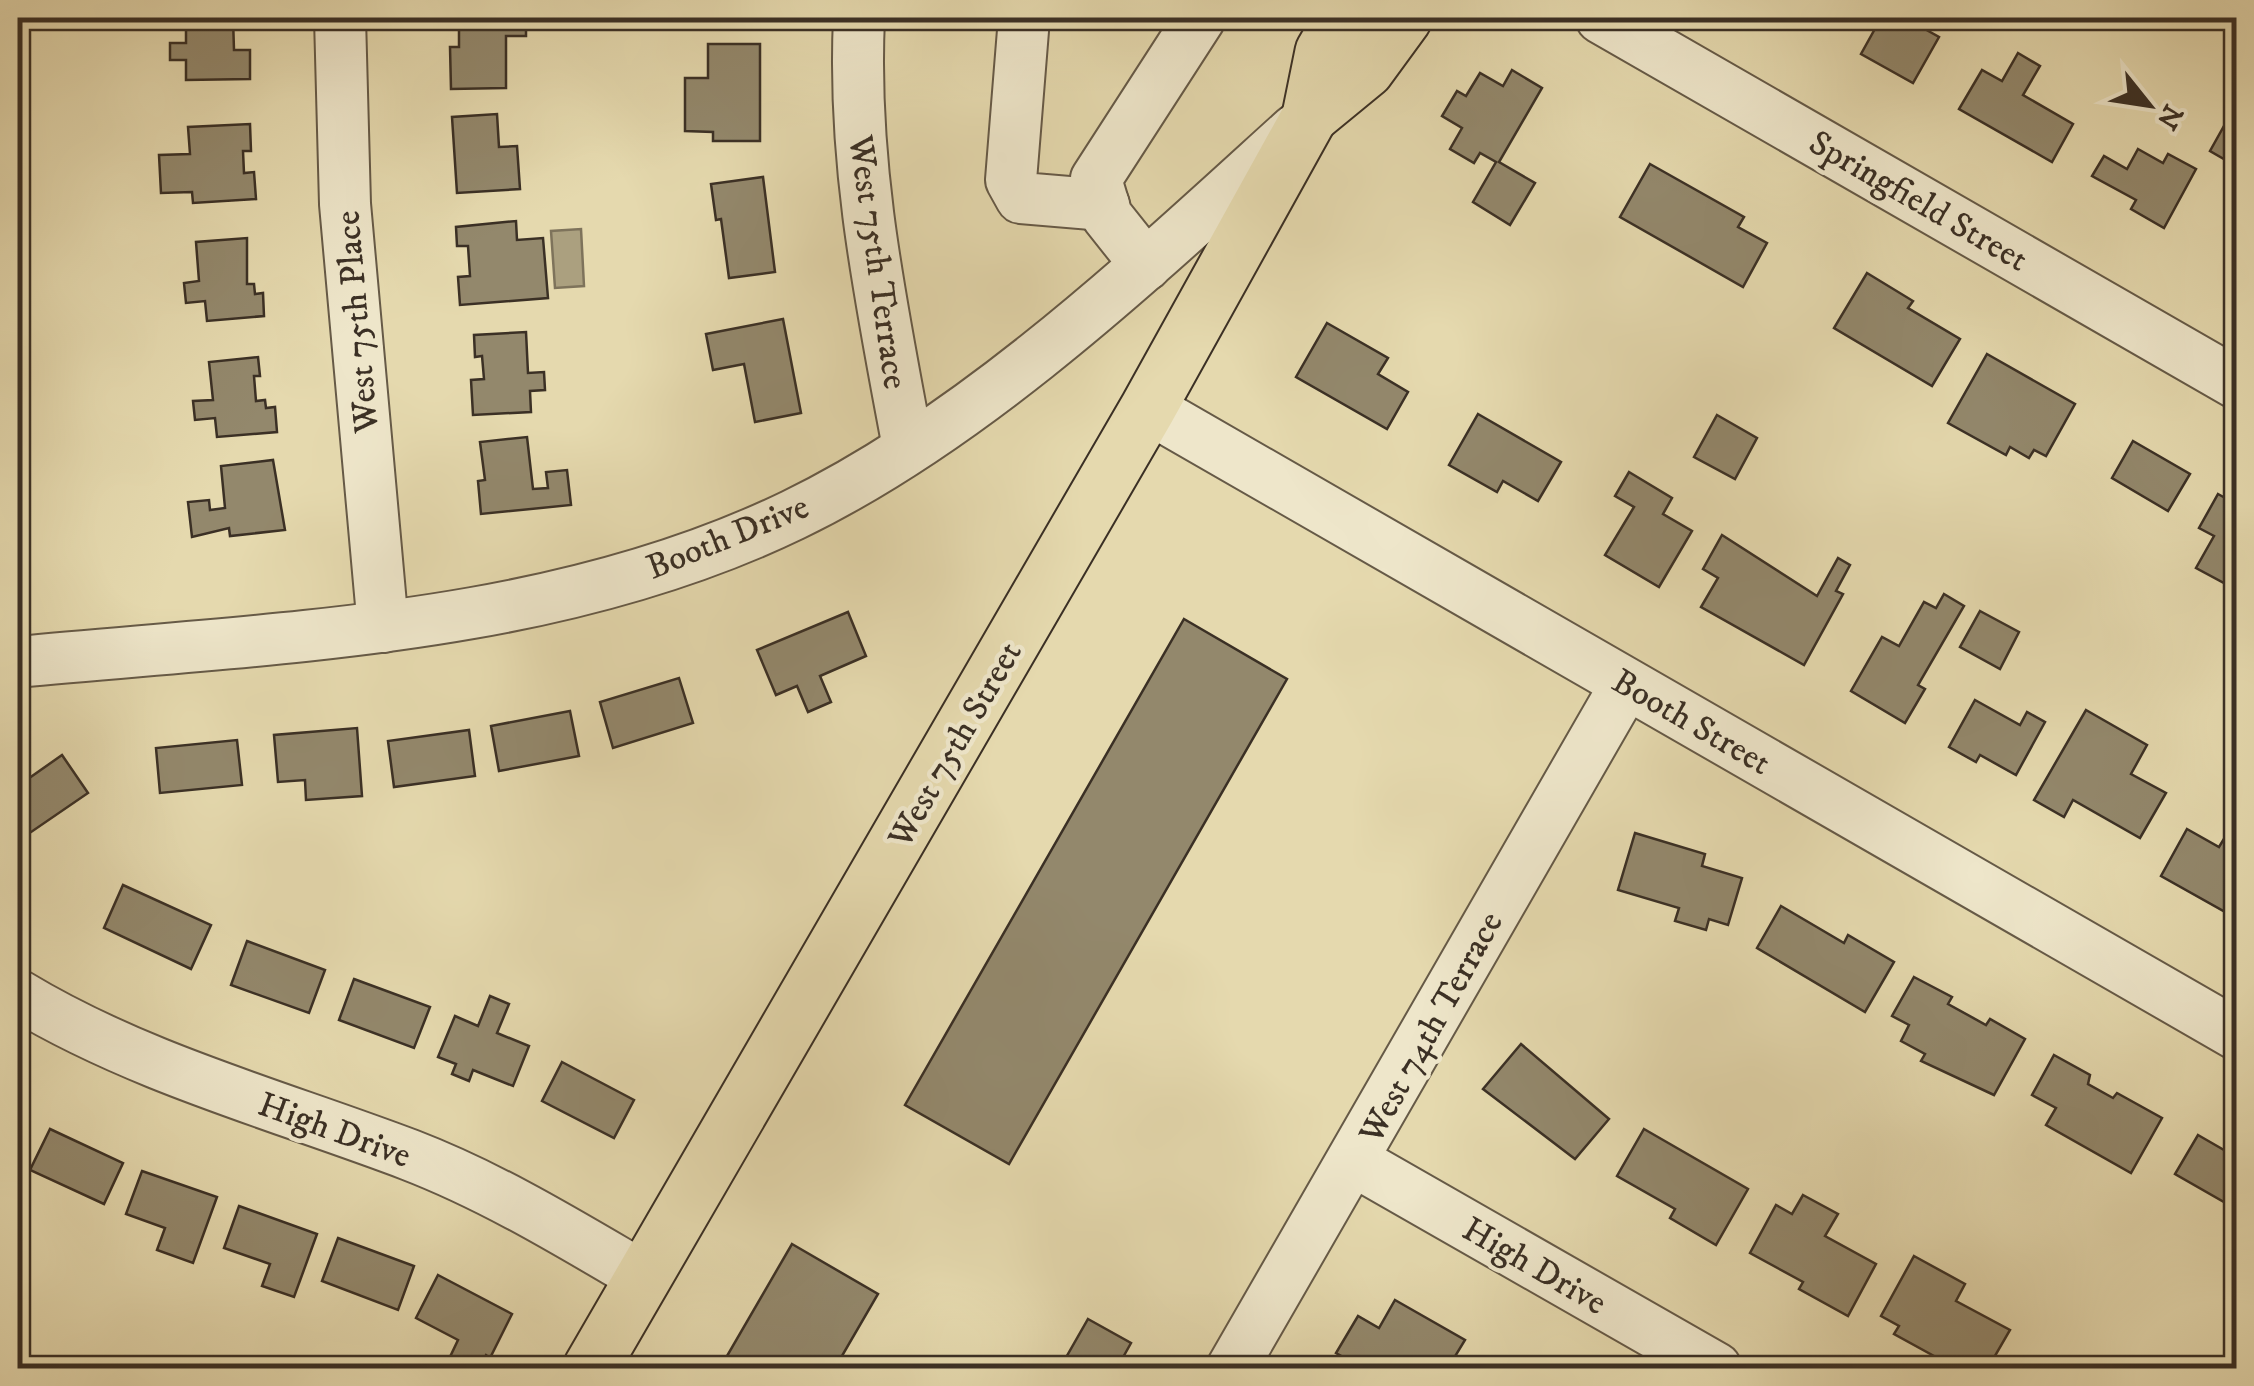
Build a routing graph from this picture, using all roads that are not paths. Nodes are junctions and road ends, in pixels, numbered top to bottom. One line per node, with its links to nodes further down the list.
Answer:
1 (340, 18): 14 (street, West 75th Place)
2 (860, 18): 13 (street, West 75th Terrace)
3 (1024, 18): 9 (street)
4 (1200, 18): 9 (street)
5 (1343, 18): 8 (main road, West 75th Street)
6 (1404, 18): 8 (main road, West 75th Street)
7 (1600, 18): 11 (street, Springfield Street)
8 (1310, 116): 10 (street, Booth Drive); 12 (main road, West 75th Street)
9 (1104, 205): 10 (street)
10 (1146, 266): 13 (street, Booth Drive)
11 (2236, 383)
12 (1148, 408): 16 (street, Booth Street); 20 (main road, West 75th Street)
13 (908, 447): 14 (street, Booth Drive)
14 (383, 626): 15 (street, Booth Drive)
15 (18, 662)
16 (1626, 684): 18 (street, Booth Street); 19 (street, West 74th Terrace)
17 (18, 995): 20 (street, High Drive)
18 (2236, 1034)
19 (1354, 1161): 22 (street, West 74th Terrace); 23 (street, High Drive)
20 (644, 1278): 21 (main road, West 75th Street)
21 (592, 1368)
22 (1232, 1368)
23 (1716, 1368)

